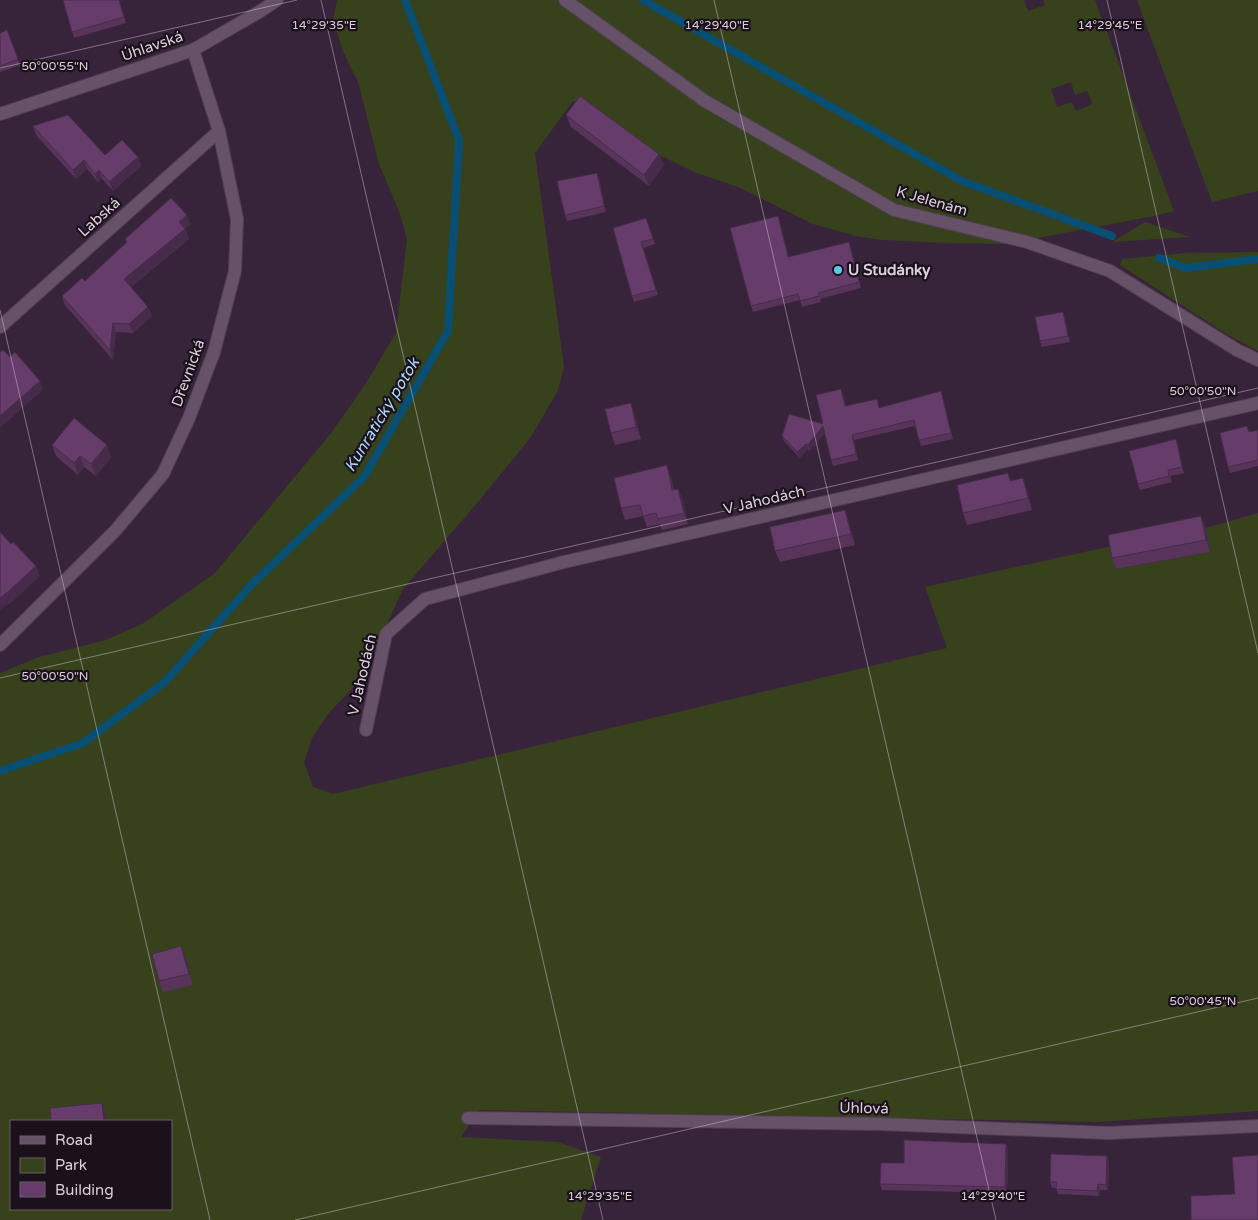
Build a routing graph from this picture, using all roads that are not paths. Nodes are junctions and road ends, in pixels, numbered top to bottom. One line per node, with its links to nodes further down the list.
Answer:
1 (277, 0): 3 (street, Úhlavská)
2 (565, 0): 7 (street, K Jelenám)
3 (193, 50): 4 (street, Úhlavská); 5 (street, Dřevnická)
4 (0, 114)
5 (219, 131): 6 (street, Labská); 9 (street, Dřevnická)
6 (0, 327)
7 (1258, 360)
8 (1258, 403): 10 (street, V Jahodách)
9 (0, 645)
10 (366, 730)
11 (468, 1118): 12 (street, Úhlová)
12 (1258, 1126)

